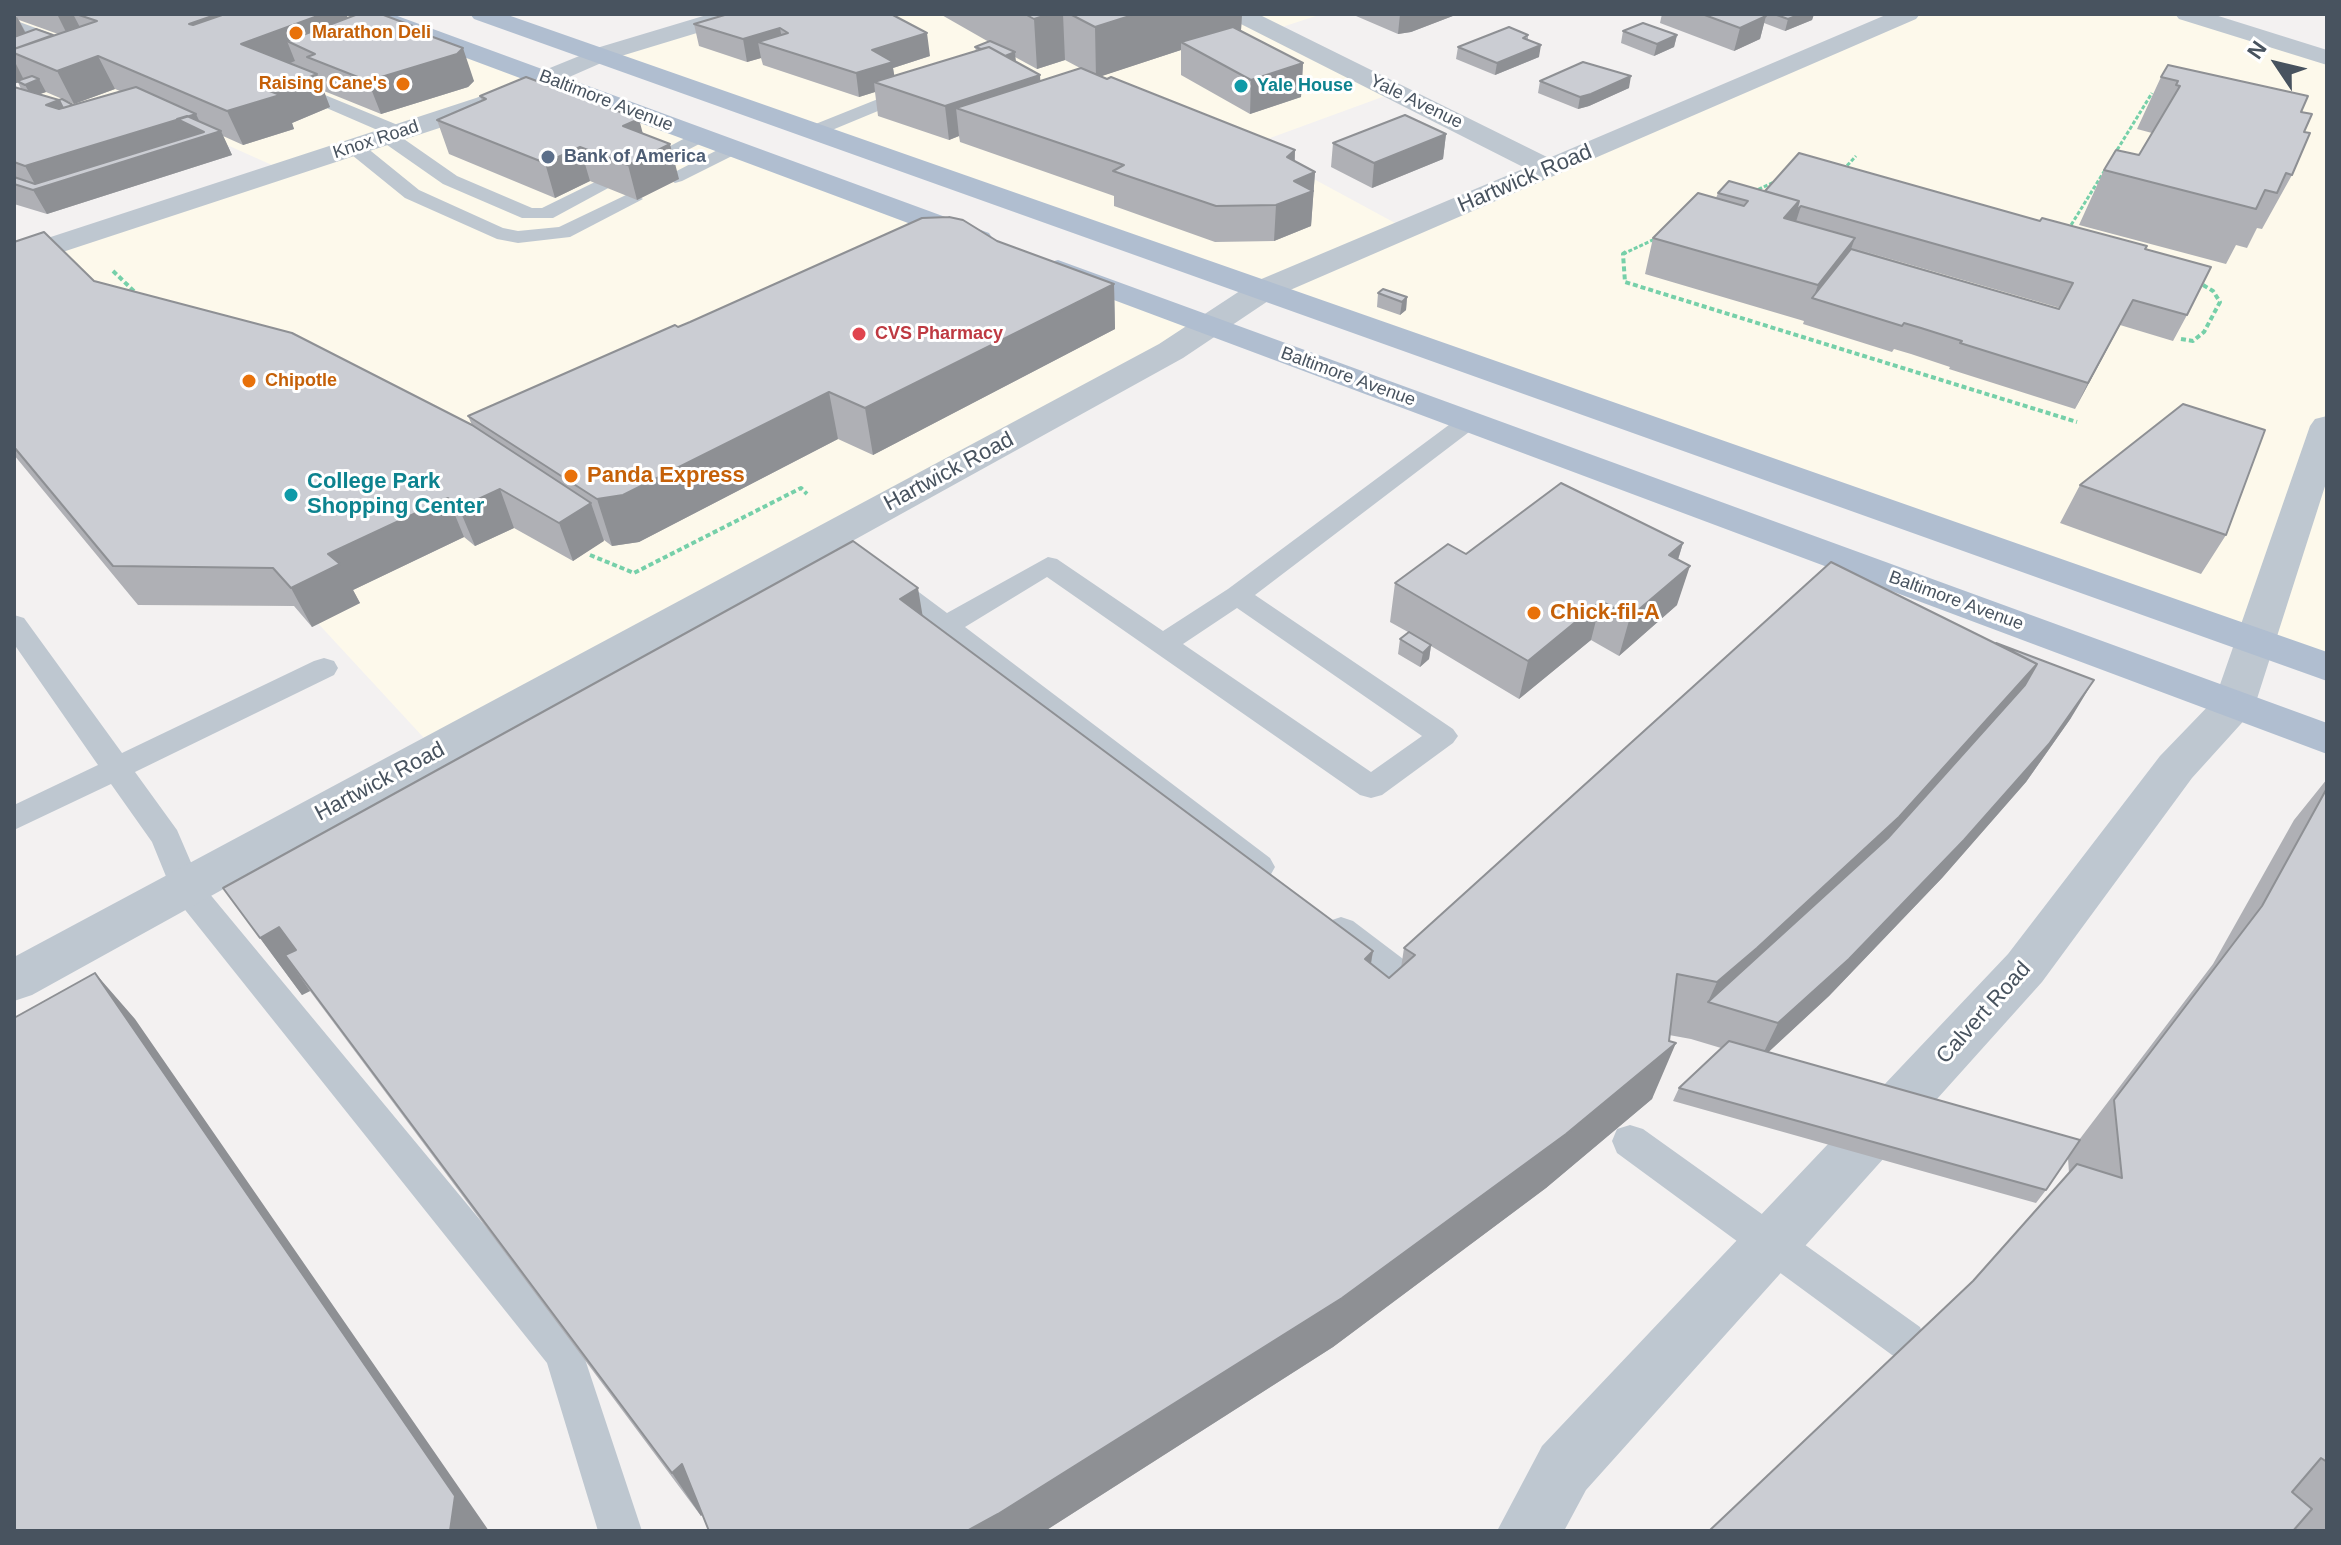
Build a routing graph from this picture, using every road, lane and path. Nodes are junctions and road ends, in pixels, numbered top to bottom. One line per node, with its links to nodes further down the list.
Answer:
1 (370, 14): 13 (main road, Baltimore Avenue)
2 (482, 14): 9 (main road, Baltimore Avenue)
3 (735, 14): 9 (street, Knox Road)
4 (1239, 14): 21 (street, Yale Avenue)
5 (1908, 14): 21 (street, Hartwick Road)
6 (2187, 14): 10 (street)
7 (14, 25): 8 (lane)
8 (79, 46)
9 (599, 55): 13 (street, Knox Road); 15 (main road, Baltimore Avenue)
10 (2327, 58)
11 (915, 74): 15 (lane)
12 (268, 76): 16 (lane)
13 (547, 78): 16 (street, Knox Road); 17 (main road, Baltimore Avenue)
14 (2152, 93): 19 (path)
15 (814, 131): 34 (main road, Baltimore Avenue)
16 (378, 139): 16 (lane); 30 (street, Knox Road)
17 (717, 142): 17 (lane); 36 (main road, Baltimore Avenue)
18 (1856, 156): 22 (path)
19 (2113, 156)
20 (2106, 168): 27 (path)
21 (1550, 169): 34 (street, Hartwick Road)
22 (1840, 174)
23 (1782, 178): 24 (path)
24 (1770, 184): 25 (path); 26 (path)
25 (1761, 194)
26 (1745, 196)
27 (2067, 232)
28 (1665, 234): 39 (path)
29 (14, 242): 30 (lane)
30 (43, 250): 31 (street, Knox Road)
31 (14, 259)
32 (105, 263): 35 (path)
33 (2198, 282): 37 (path)
34 (1263, 290): 36 (street, Hartwick Road); 46 (main road, Baltimore Avenue)
35 (139, 295)
36 (1212, 327): 38 (main road, Baltimore Avenue); 41 (street, Hartwick Road)
37 (2181, 339)
38 (1469, 421): 43 (lane); 50 (main road, Baltimore Avenue)
39 (2077, 422)
40 (2327, 426): 46 (street, Calvert Road)
41 (840, 539): 42 (path); 45 (lane); 55 (street, Hartwick Road)
42 (590, 555)
43 (1237, 595): 47 (lane); 47 (lane)
44 (14, 624): 52 (lane)
45 (945, 626): 47 (lane); 54 (lane)
46 (2257, 642): 48 (main road, Baltimore Avenue); 50 (street, Calvert Road)
47 (1163, 644)
48 (2327, 667)
49 (324, 668): 52 (lane)
50 (2234, 705): 51 (main road, Baltimore Avenue); 60 (street, Calvert Road)
51 (2327, 739)
52 (115, 767): 53 (lane); 55 (lane)
53 (14, 818)
54 (1282, 885)
55 (185, 887): 57 (street, Hartwick Road); 62 (lane)
56 (1319, 914): 58 (lane)
57 (14, 981)
58 (1407, 981)
59 (1630, 1141): 60 (lane)
60 (1774, 1244): 61 (lane); 63 (street, Calvert Road)
61 (1906, 1341)
62 (620, 1531)
63 (1529, 1531)

